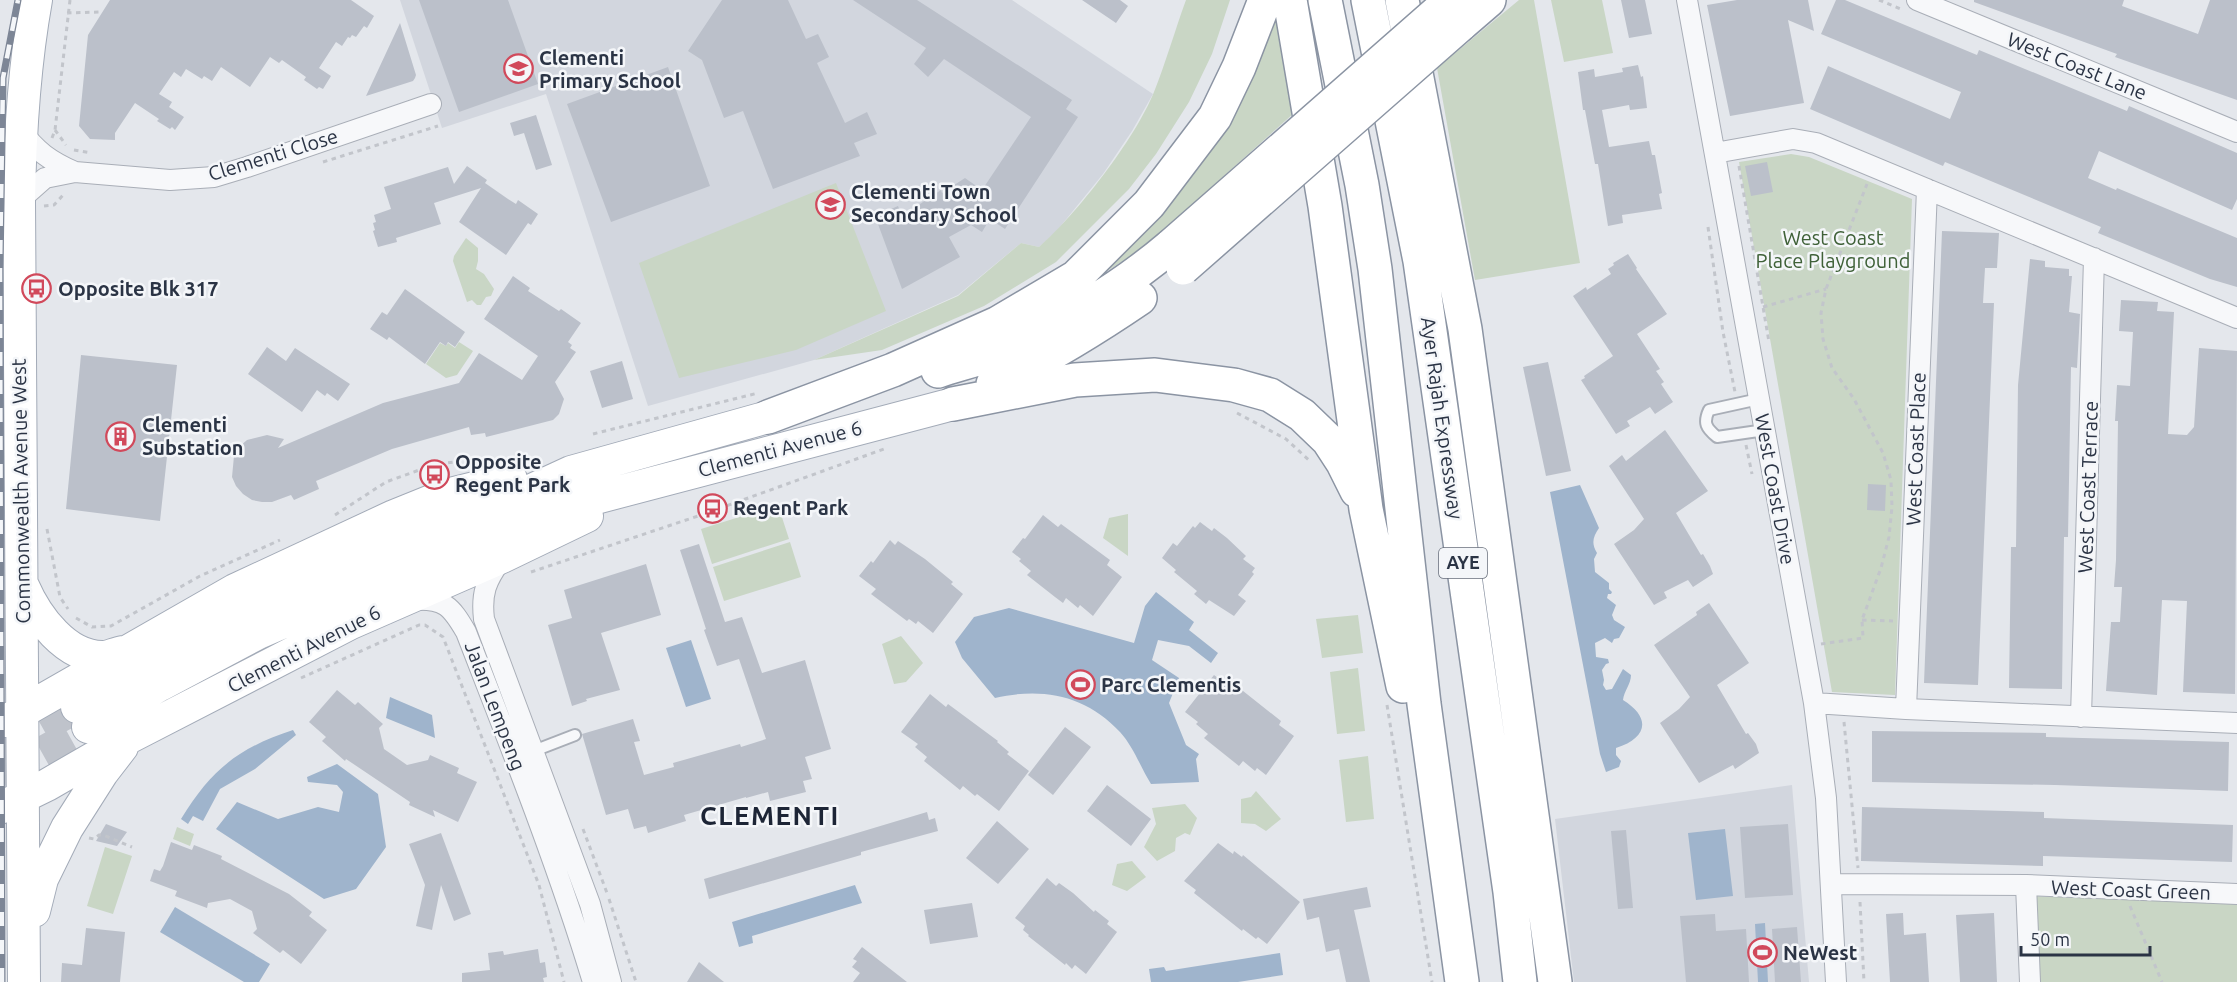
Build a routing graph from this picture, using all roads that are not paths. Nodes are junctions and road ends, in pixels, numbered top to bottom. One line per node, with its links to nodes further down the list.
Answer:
1 (36, 0): 12 (main road, Commonwealth Avenue West)
2 (1265, 0): 23 (highway)
3 (1290, 0): 27 (highway)
4 (1325, 0): 39 (highway, AYE)
5 (1368, 0): 54 (highway, Ayer Rajah Expressway / AYE)
6 (1402, 0): 55 (highway)
7 (1489, 0): 10 (highway)
8 (1687, 0): 14 (street, West Coast Drive)
9 (1917, 0): 13 (street, West Coast Lane)
10 (1453, 10): 18 (highway, bridge)
11 (431, 104): 15 (street, Clementi Close)
12 (20, 129): 15 (street, Clementi Close); 17 (main road, Commonwealth Avenue West)
13 (2237, 132)
14 (1715, 153): 16 (street); 21 (street, West Coast Drive)
15 (75, 172): 17 (street, Clementi Close)
16 (1927, 189): 19 (street); 33 (street, West Coast Place)
17 (32, 208): 29 (main road, Commonwealth Avenue West)
18 (1178, 257): 22 (highway); 23 (highway)
19 (2094, 258): 20 (street); 34 (street, West Coast Terrace)
20 (2237, 318)
21 (1759, 399): 24 (street, West Coast Drive); 24 (lane)
22 (953, 404): 26 (main road, Clementi Avenue 6); 27 (highway)
23 (765, 405): 25 (main road, Clementi Avenue 6)
24 (1765, 430): 32 (street, West Coast Drive)
25 (571, 472): 26 (main road, Clementi Avenue 6); 31 (main road, Clementi Avenue 6)
26 (608, 495): 28 (main road, Clementi Avenue 6)
27 (1366, 509): 39 (highway)
28 (512, 566): 30 (main road, Clementi Avenue 6); 40 (street, Jalan Lempeng)
29 (22, 582): 31 (main road); 35 (main road, Commonwealth Avenue West)
30 (401, 601): 38 (main road, Clementi Avenue 6); 40 (street, Jalan Lempeng)
31 (132, 649): 35 (main road, Clementi Avenue 6)
32 (1814, 703): 33 (street); 46 (street, West Coast Drive)
33 (1906, 709): 34 (street)
34 (2081, 717): 36 (street)
35 (11, 718): 41 (main road, Commonwealth Avenue West)
36 (2237, 723)
37 (575, 735): 40 (lane)
38 (130, 737): 41 (main road, Clementi Avenue 6); 49 (main road)
39 (1429, 738): 53 (highway, AYE)
40 (524, 754): 42 (street, Jalan Lempeng); 43 (street, Jalan Lempeng)
41 (12, 802): 49 (main road, Commonwealth Avenue West)
42 (568, 845): 43 (lane); 44 (street, Jalan Lempeng)
43 (550, 855): 45 (street, Jalan Lempeng)
44 (576, 868): 45 (lane); 52 (street, Jalan Lempeng)
45 (557, 876): 51 (street, Jalan Lempeng)
46 (1831, 884): 47 (street, West Coast Green); 56 (street, West Coast Drive)
47 (2026, 885): 48 (street, West Coast Green); 57 (street, West Coast Green)
48 (2237, 894)
49 (24, 951): 50 (main road, Commonwealth Avenue West)
50 (24, 982)
51 (593, 982)
52 (611, 982)
53 (1462, 982)
54 (1520, 982)
55 (1554, 982)
56 (1836, 982)
57 (2030, 982)

